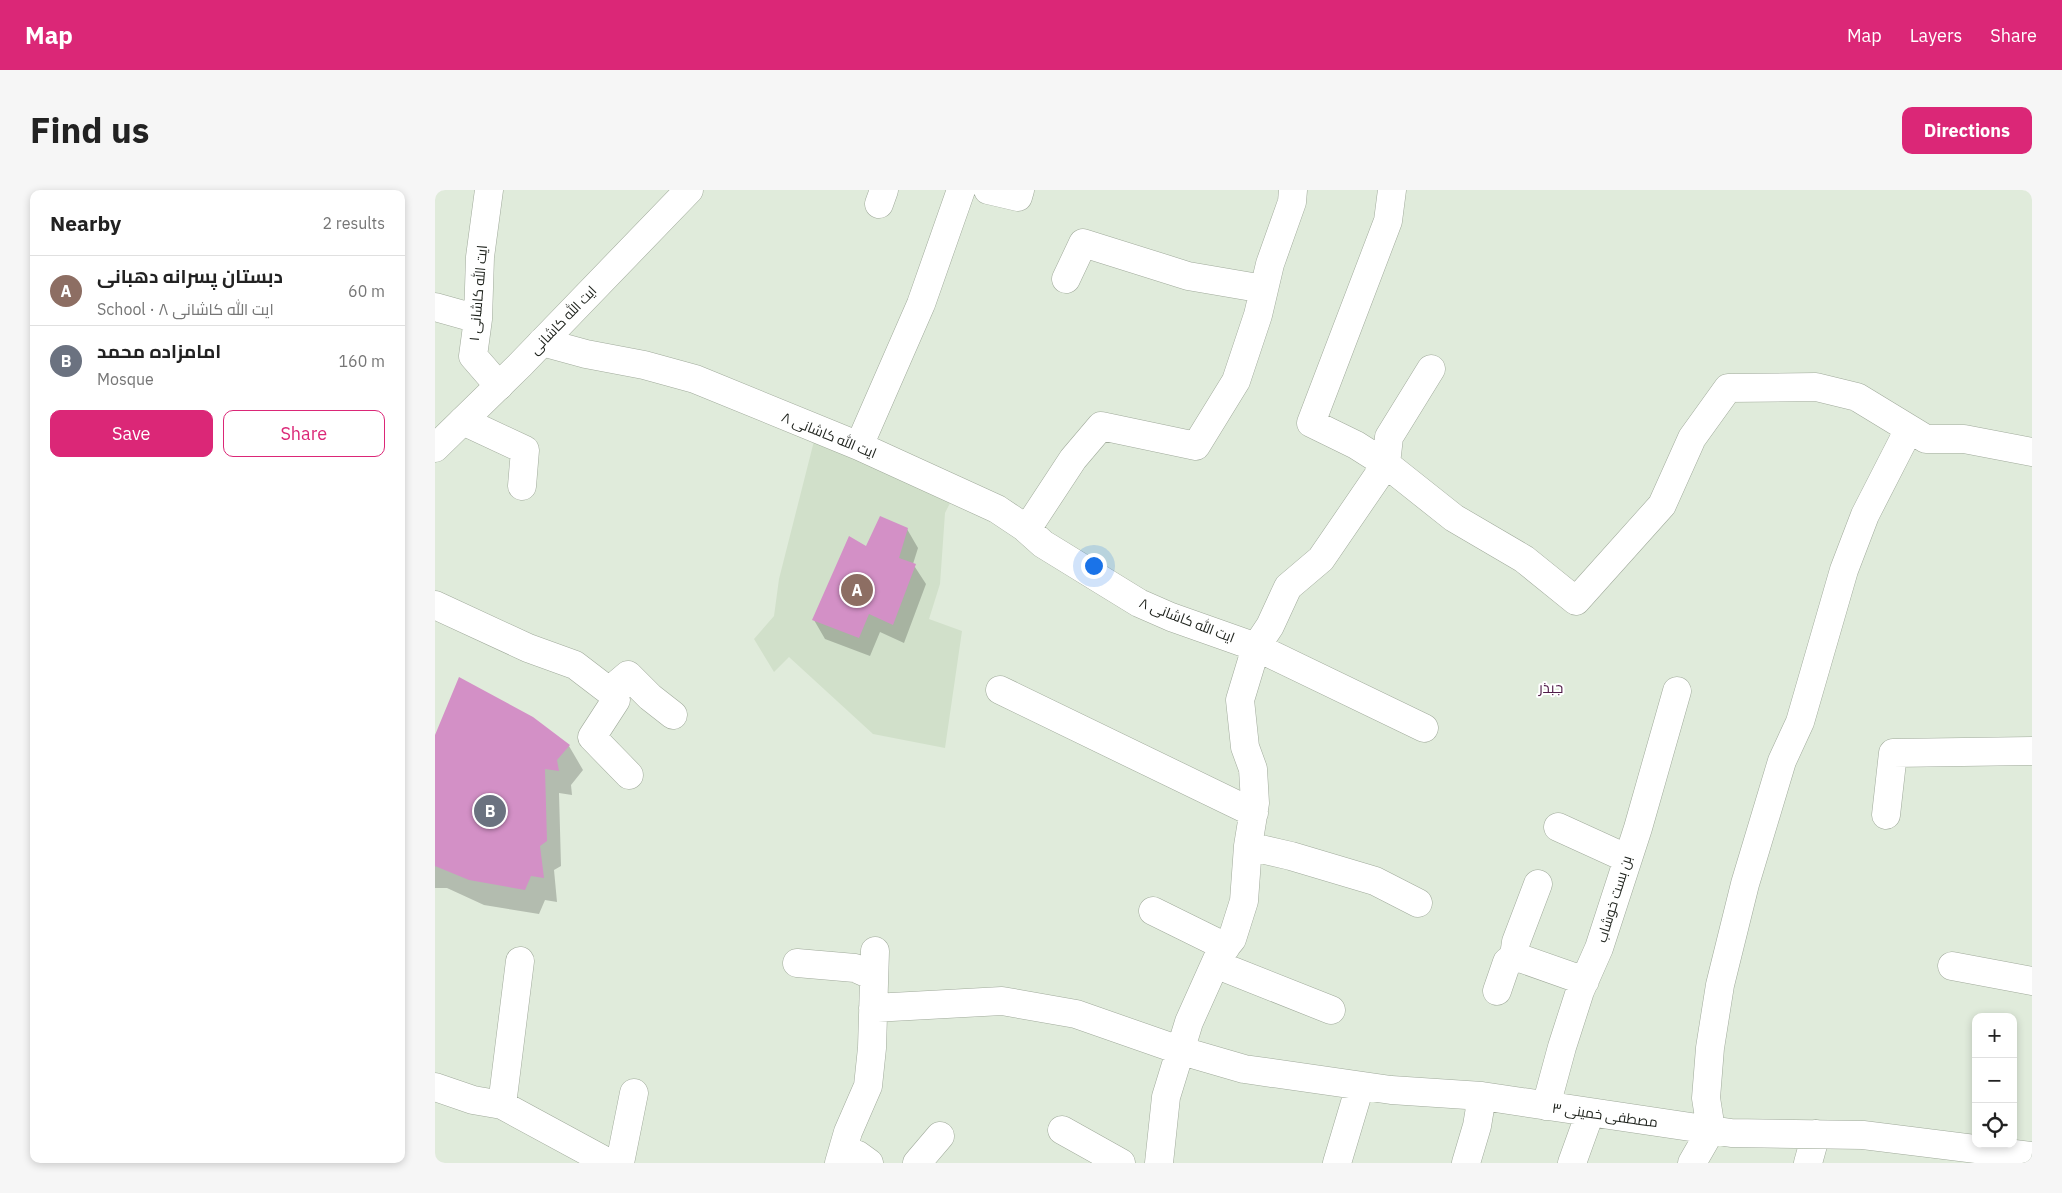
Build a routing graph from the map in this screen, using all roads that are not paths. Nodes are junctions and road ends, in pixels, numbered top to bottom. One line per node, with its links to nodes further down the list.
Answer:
1 (489, 190): 11 (street, ایت الله کاشانی ۱)
2 (689, 190): 12 (street, ایت الله کاشانی)
3 (961, 190): 18 (street)
4 (988, 190): 5 (street)
5 (1020, 190)
6 (1293, 190): 9 (street)
7 (1392, 190): 20 (street)
8 (1066, 279): 9 (street)
9 (1264, 289): 22 (street)
10 (435, 307): 11 (street)
11 (478, 319): 14 (street, ایت الله کاشانی ۱)
12 (542, 342): 14 (street, ایت الله کاشانی); 18 (street, ایت الله کاشانی ۸)
13 (1431, 369): 20 (street)
14 (499, 386): 15 (street, ایت الله کاشانی)
15 (463, 421): 17 (street, ایت الله کاشانی); 21 (street)
16 (1909, 429): 19 (street); 20 (street); 59 (street)
17 (436, 444)
18 (859, 446): 22 (street, ایت الله کاشانی ۸)
19 (2032, 452)
20 (1386, 464): 24 (street)
21 (522, 486)
22 (1027, 529): 24 (street, ایت الله کاشانی ۸)
23 (435, 605): 26 (street)
24 (1256, 646): 29 (street, ایت الله کاشانی ۸); 32 (street)
25 (1000, 690): 32 (street)
26 (609, 691): 28 (street); 31 (street)
27 (1677, 691): 36 (street, بن بست خوشاب)
28 (673, 716)
29 (1424, 728)
30 (2032, 751): 33 (street)
31 (629, 774)
32 (1253, 813): 35 (street)
33 (1886, 815)
34 (1558, 827): 36 (street)
35 (1248, 846): 38 (street); 40 (street)
36 (1626, 858): 45 (street, بن بست خوشاب)
37 (1538, 884): 41 (street)
38 (1418, 903)
39 (1153, 911): 40 (street)
40 (1221, 956): 49 (street); 50 (street)
41 (1514, 956): 45 (street); 47 (street)
42 (520, 961): 55 (street)
43 (797, 963): 48 (street)
44 (1952, 966): 46 (street)
45 (1585, 981): 56 (street, بن بست خوشاب)
46 (2032, 981)
47 (1497, 991)
48 (873, 1008): 50 (street, مصطفی خمینی ۳); 62 (street)
49 (1331, 1010)
50 (1182, 1051): 51 (street, مصطفی خمینی ۳); 69 (street)
51 (1361, 1086): 54 (street, مصطفی خمینی ۳); 70 (street)
52 (435, 1087): 55 (street)
53 (634, 1093): 66 (street)
54 (1482, 1096): 56 (street, مصطفی خمینی ۳); 71 (street)
55 (502, 1104): 65 (street)
56 (1546, 1106): 57 (street, مصطفی خمینی ۳)
57 (1590, 1113): 59 (street, مصطفی خمینی ۳); 72 (street)
58 (1062, 1130): 64 (street)
59 (1711, 1130): 60 (street, مصطفی خمینی ۳); 73 (street)
60 (1816, 1134): 63 (street, مصطفی خمینی ۳); 74 (street)
61 (940, 1136): 68 (street)
62 (841, 1156): 67 (street)
63 (2032, 1156)
64 (1111, 1160)
65 (609, 1163)
66 (621, 1163)
67 (869, 1163)
68 (917, 1163)
69 (1159, 1163)
70 (1337, 1163)
71 (1466, 1163)
72 (1572, 1163)
73 (1692, 1163)
74 (1807, 1163)

